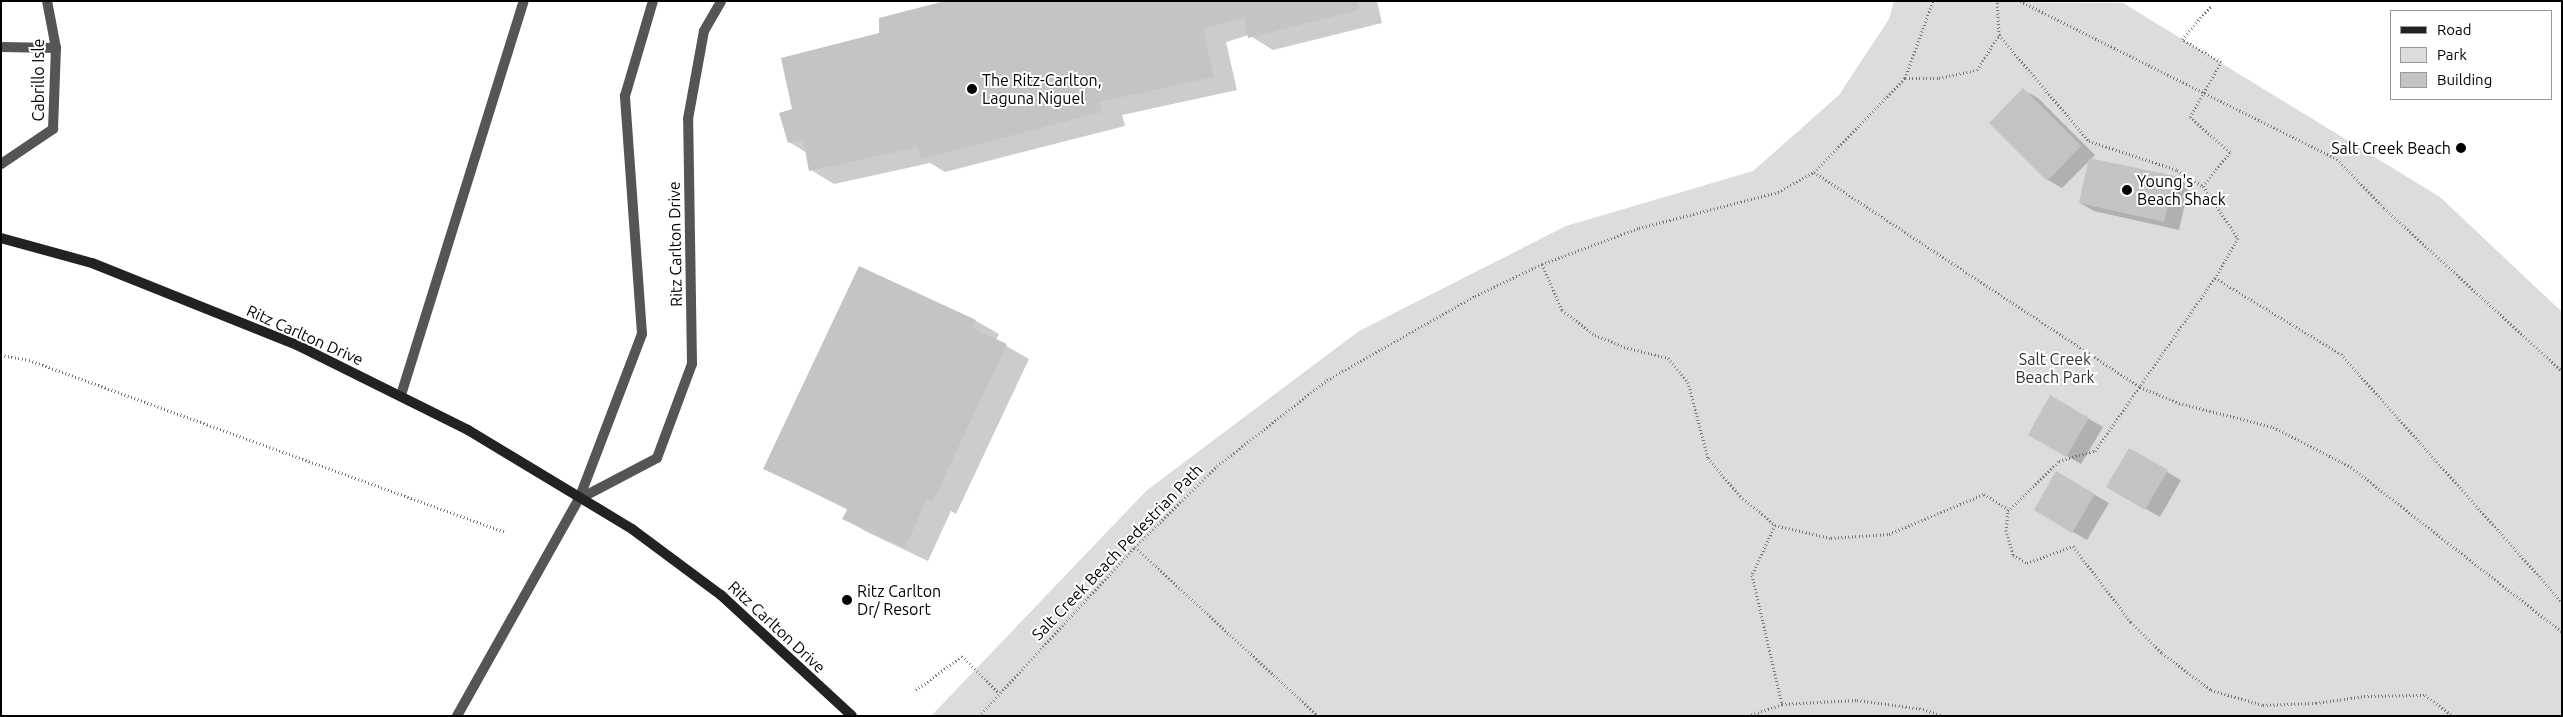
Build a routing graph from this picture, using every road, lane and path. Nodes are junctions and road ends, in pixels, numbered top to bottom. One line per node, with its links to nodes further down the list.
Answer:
1 (47, 1): 11 (street, Cabrillo Isle)
2 (524, 1): 23 (street)
3 (653, 1): 24 (street)
4 (721, 1): 24 (street, Ritz Carlton Drive)
5 (1933, 1): 12 (path, Salt Creek Beach Pedestrian Path)
6 (1997, 1): 9 (path)
7 (2020, 1): 13 (path)
8 (2212, 5): 13 (path)
9 (1999, 35): 12 (path); 16 (path)
10 (1, 47): 11 (street)
11 (56, 48): 14 (street, Cabrillo Isle)
12 (1905, 78): 15 (path, Salt Creek Beach Pedestrian Path)
13 (2206, 92): 16 (path); 21 (path)
14 (1, 162)
15 (1814, 172): 18 (path, Salt Creek Beach Pedestrian Path); 22 (path)
16 (2203, 186): 19 (path)
17 (1, 238): 23 (street, Ritz Carlton Drive)
18 (1542, 264): 26 (path); 28 (path, Salt Creek Beach Pedestrian Path)
19 (2215, 278): 22 (path); 29 (path)
20 (1, 355): 27 (path)
21 (2562, 371)
22 (2140, 388): 25 (path); 30 (path)
23 (401, 395): 24 (street, Ritz Carlton Drive)
24 (579, 499): 34 (street); 35 (street, Ritz Carlton Drive)
25 (2008, 511): 26 (path); 40 (path)
26 (1775, 525): 33 (path)
27 (505, 532)
28 (1135, 547): 32 (path, Salt Creek Beach Pedestrian Path); 37 (path)
29 (2562, 602)
30 (2562, 632)
31 (916, 690): 32 (path)
32 (999, 693): 36 (path, Salt Creek Beach Pedestrian Path)
33 (1782, 704): 38 (path); 39 (path)
34 (457, 716)
35 (852, 716)
36 (979, 716)
37 (1318, 716)
38 (1748, 716)
39 (1943, 716)
40 (2453, 716)

